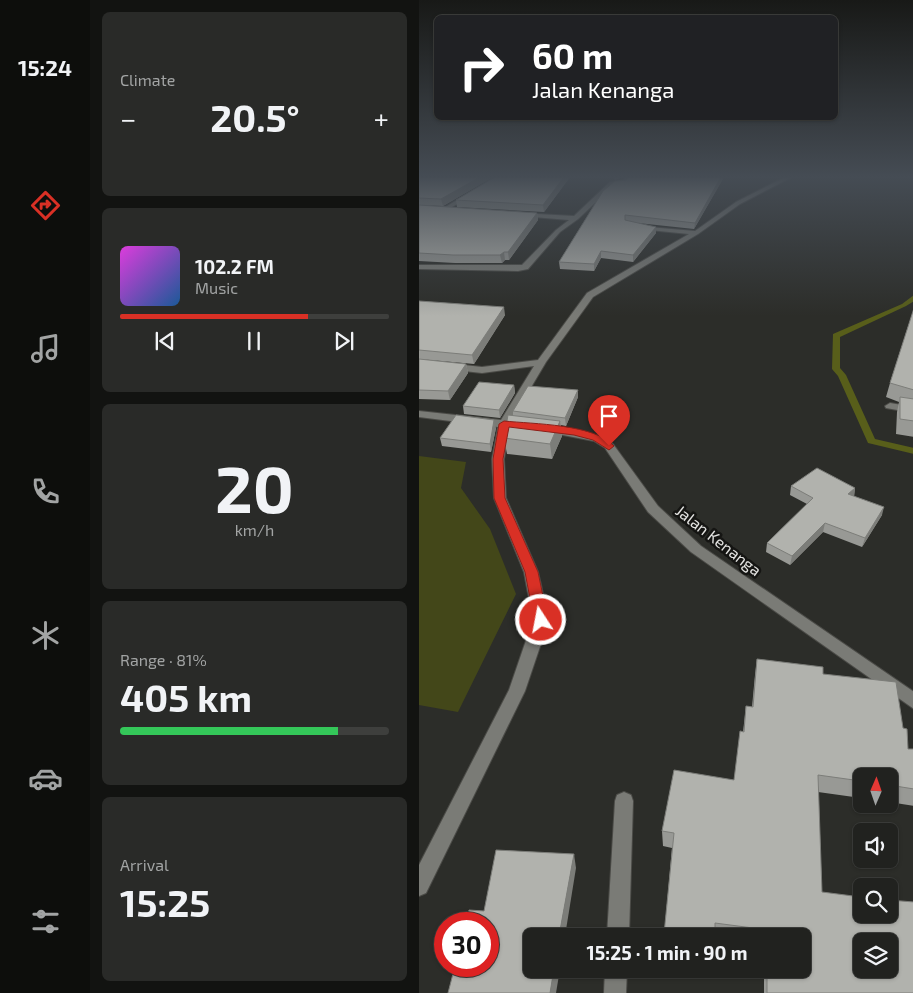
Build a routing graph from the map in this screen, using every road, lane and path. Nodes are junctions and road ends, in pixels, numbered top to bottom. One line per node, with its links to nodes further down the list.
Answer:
1 (569, 223): 5 (street)
2 (710, 223): 4 (street)
3 (631, 225): 4 (street)
4 (696, 233): 6 (street)
5 (419, 267)
6 (541, 362): 7 (street); 11 (street)
7 (419, 363)
8 (890, 406): 9 (street)
9 (913, 410)
10 (419, 414): 11 (street, Jalan Kenanga)
11 (504, 424): 12 (street, Jalan Kenanga); 14 (street)
12 (913, 702)
13 (624, 801): 15 (street)
14 (419, 886)
15 (618, 928)
16 (616, 978): 17 (street)
17 (615, 993)

